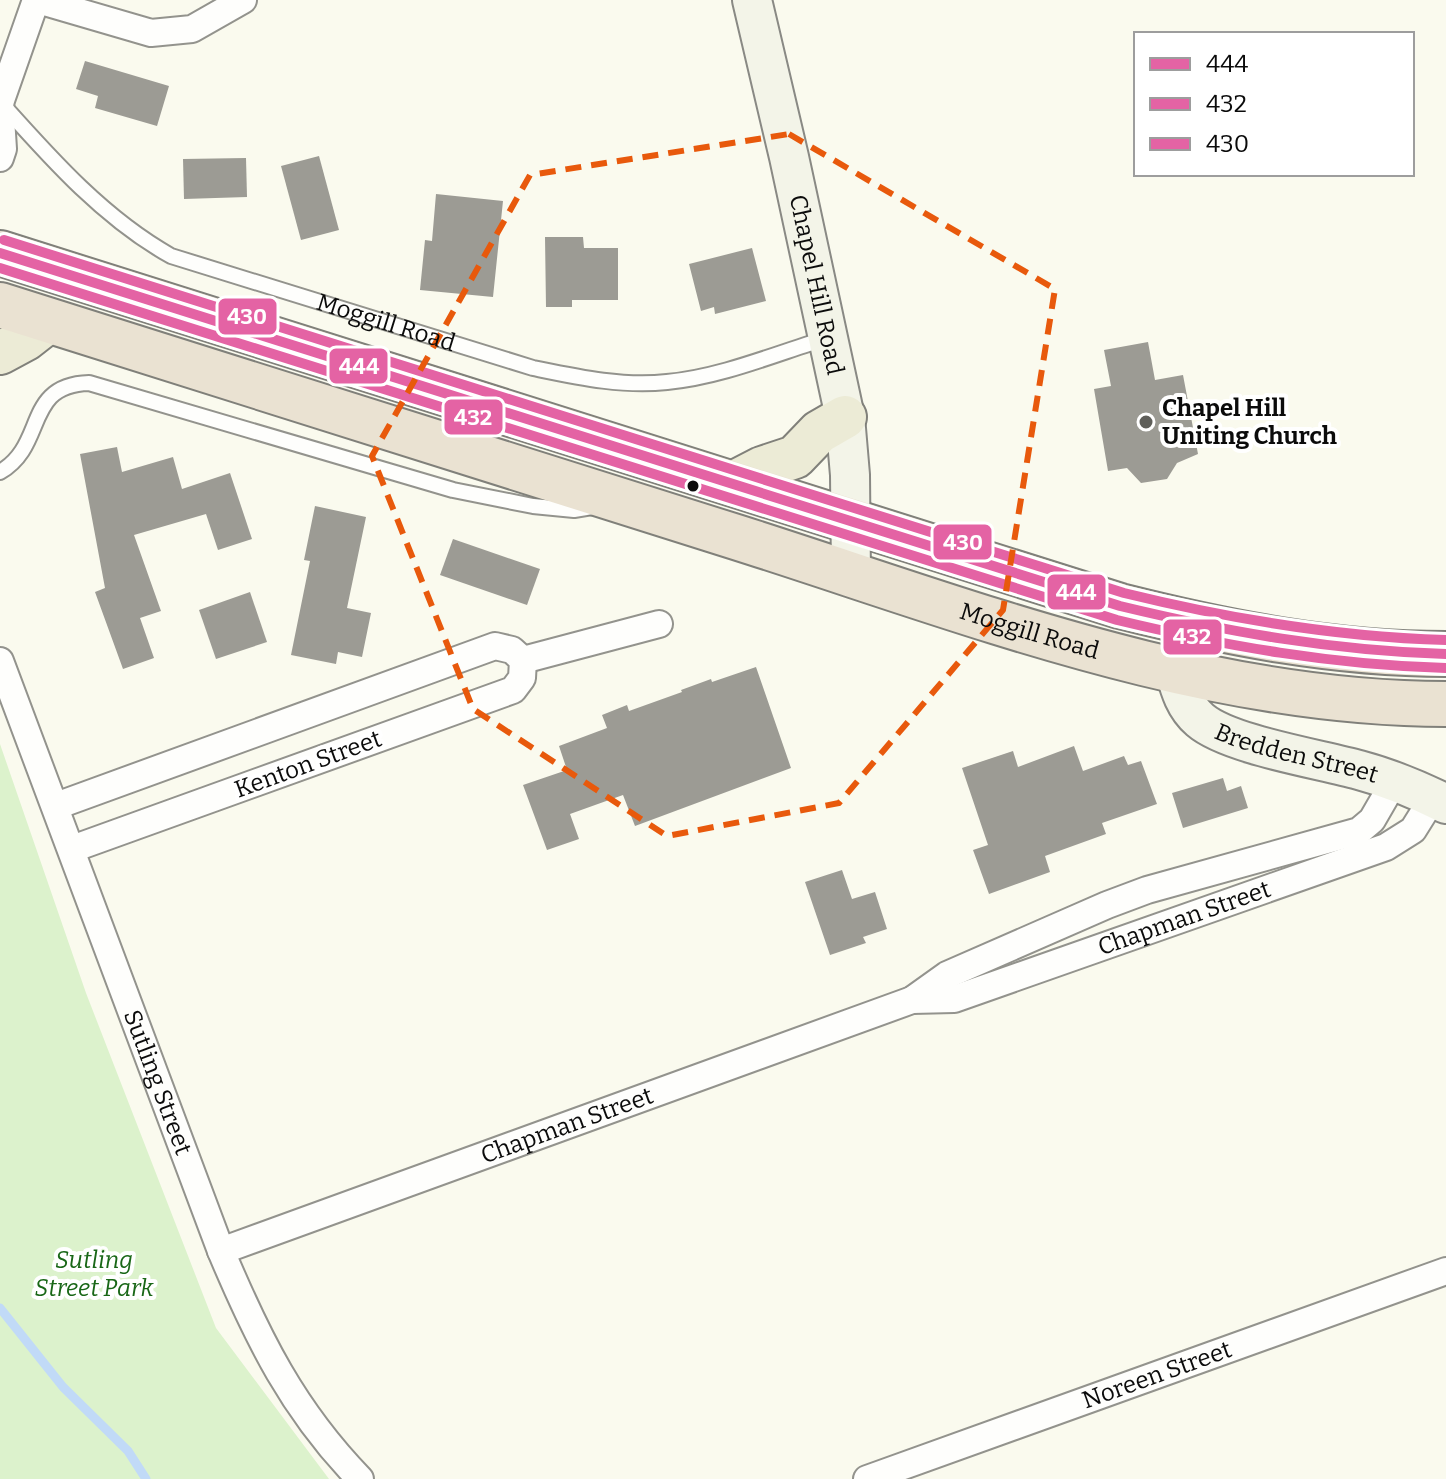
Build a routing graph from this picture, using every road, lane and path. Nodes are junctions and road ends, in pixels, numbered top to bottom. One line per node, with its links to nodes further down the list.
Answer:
1 (37, 0): 2 (street); 4 (street)
2 (243, 0)
3 (752, 0): 9 (main road, Chapel Hill Road)
4 (0, 102): 5 (street); 9 (lane, Moggill Road)
5 (0, 158)
6 (0, 253): 13 (highway, Moggill Road)
7 (0, 305): 8 (highway, Moggill Road)
8 (49, 321): 10 (main road); 14 (highway, Moggill Road)
9 (829, 337): 11 (main road, Chapel Hill Road)
10 (0, 353)
11 (845, 417): 13 (main road); 15 (main road, Chapel Hill Road)
12 (0, 472): 14 (lane, Moggill Road)
13 (731, 484): 15 (highway, Moggill Road)
14 (624, 501): 16 (highway, Moggill Road)
15 (851, 521): 16 (main road, Chapel Hill Road); 18 (highway, Moggill Road)
16 (851, 575): 21 (highway, Moggill Road)
17 (659, 624): 19 (street)
18 (1446, 654)
19 (523, 660): 25 (street, Kenton Street); 26 (street, Kenton Street)
20 (0, 661): 25 (street, Sutling Street)
21 (1175, 672): 22 (highway, Moggill Road); 23 (main road, Bredden Street)
22 (1446, 704)
23 (1394, 782): 24 (main road, Bredden Street); 27 (street, Chapman Street)
24 (1440, 801): 27 (street, Chapman Street)
25 (56, 806): 26 (street, Sutling Street)
26 (72, 849): 28 (street, Sutling Street)
27 (912, 1000): 28 (street, Chapman Street)
28 (221, 1251): 30 (street, Sutling Street)
29 (1446, 1271): 31 (street, Noreen Street)
30 (360, 1479)
31 (867, 1479)

